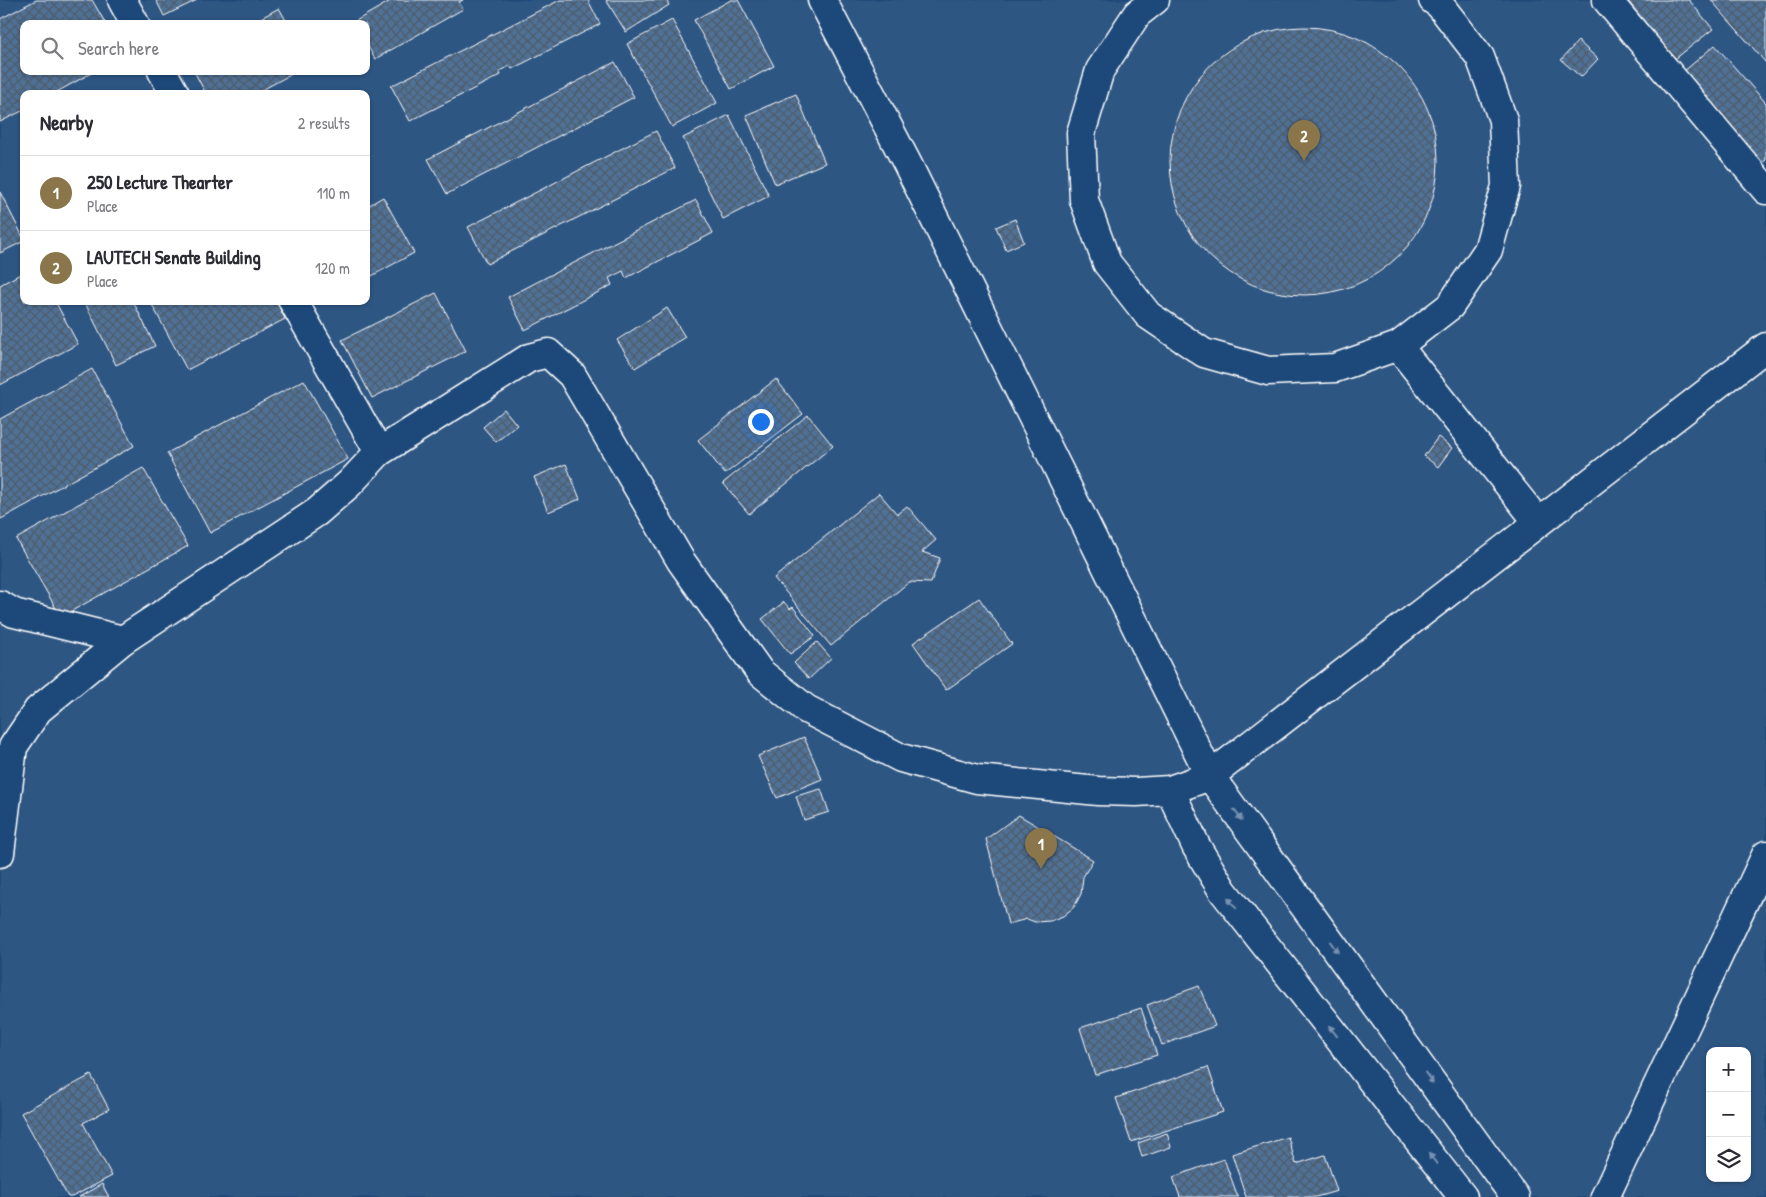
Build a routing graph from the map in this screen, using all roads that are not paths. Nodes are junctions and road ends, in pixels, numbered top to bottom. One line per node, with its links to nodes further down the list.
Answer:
1 (122, 0): 6 (street)
2 (822, 0): 17 (street)
3 (1155, 0): 11 (street)
4 (1433, 0): 11 (street)
5 (1607, 0): 9 (street)
6 (133, 20)
7 (164, 75): 8 (street)
8 (173, 90)
9 (1766, 190)
10 (295, 305): 13 (street)
11 (1398, 346): 14 (street)
12 (1766, 347): 14 (street)
13 (379, 452): 16 (street); 18 (street)
14 (1538, 522): 17 (street)
15 (0, 605): 16 (street)
16 (123, 640): 19 (street)
17 (1210, 776): 18 (street); 22 (street, one-way to 22)
18 (1170, 790): 21 (street, one-way to 18)
19 (0, 853)
20 (1766, 855): 23 (street)
21 (1463, 1197)
22 (1515, 1197)
23 (1605, 1197)

